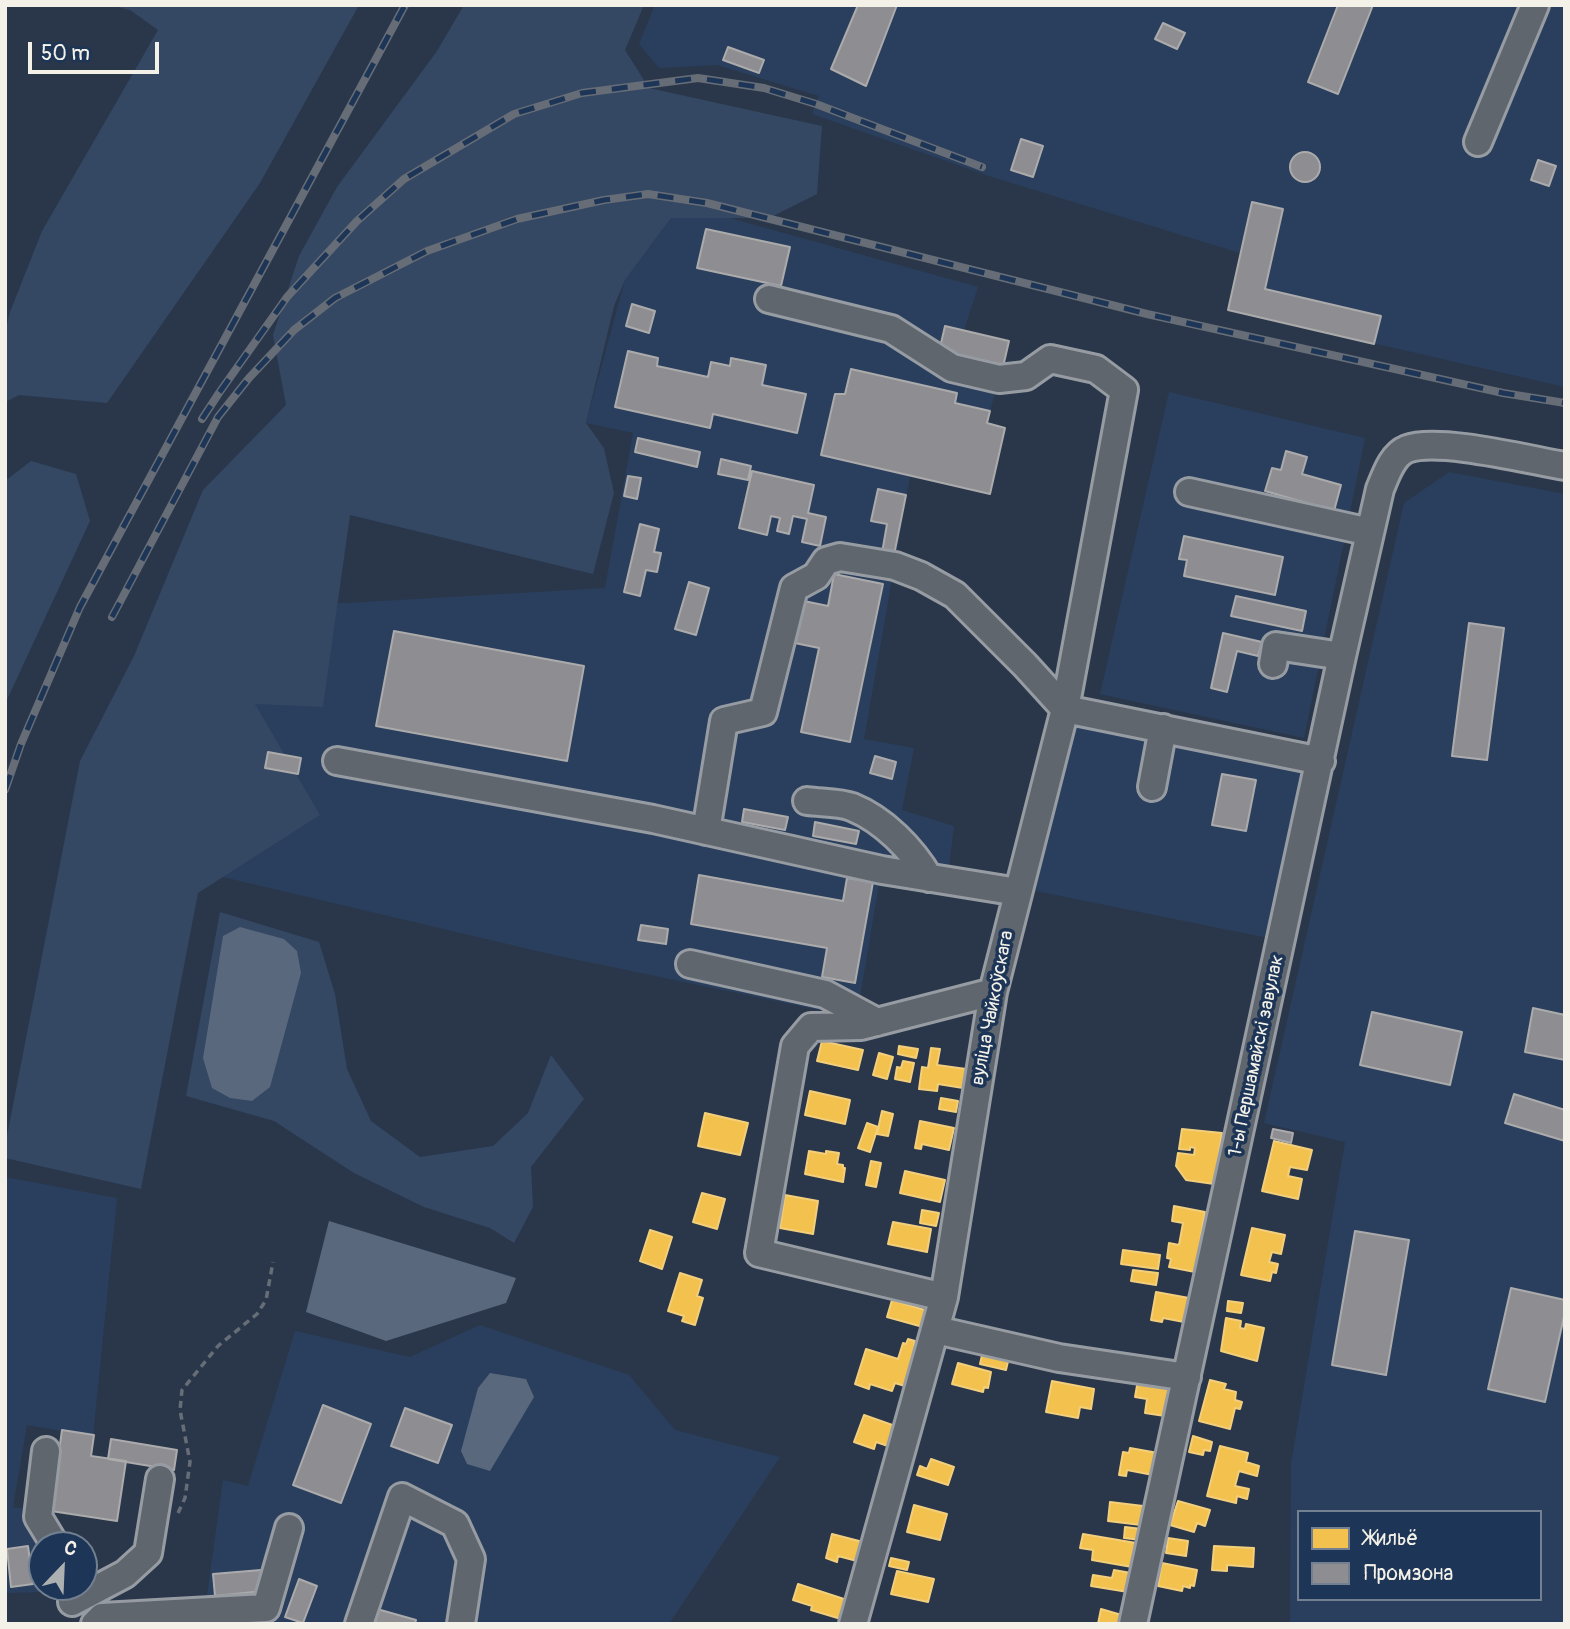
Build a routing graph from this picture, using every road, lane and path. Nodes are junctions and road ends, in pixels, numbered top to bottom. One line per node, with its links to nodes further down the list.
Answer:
1 (1535, 5): 2 (street)
2 (1478, 142)
3 (769, 299): 9 (street, вуліца Чайкоўскага)
4 (1565, 466): 6 (street, 1-ы Першамайскі завулак)
5 (1189, 492): 6 (street)
6 (1370, 532): 7 (street, 1-ы Першамайскі завулак)
7 (1342, 656): 8 (street); 12 (street, 1-ы Першамайскі завулак)
8 (1273, 664)
9 (1065, 709): 10 (street); 15 (street); 17 (street, вуліца Чайкоўскага)
10 (1163, 728): 12 (street); 13 (street)
11 (337, 761): 15 (street)
12 (1321, 761): 24 (street, 1-ы Першамайскі завулак)
13 (1152, 787)
14 (807, 801): 16 (street)
15 (706, 831): 16 (street)
16 (929, 878): 17 (street)
17 (1018, 892): 19 (street, вуліца Чайкоўскага)
18 (690, 964): 20 (street)
19 (993, 992): 20 (street); 22 (street, вуліца Чайкоўскага)
20 (877, 1022): 22 (street)
21 (273, 1262): 27 (path)
22 (944, 1297): 23 (street, вуліца Чайкоўскага)
23 (936, 1329): 24 (street); 34 (street, вуліца Чайкоўскага)
24 (1187, 1377): 35 (street, 1-ы Першамайскі завулак)
25 (46, 1451): 29 (street)
26 (160, 1479): 30 (street)
27 (174, 1520)
28 (289, 1528): 31 (street)
29 (46, 1531)
30 (73, 1604)
31 (95, 1624)
32 (359, 1624): 33 (street)
33 (461, 1624)
34 (853, 1624)
35 (1133, 1624)

